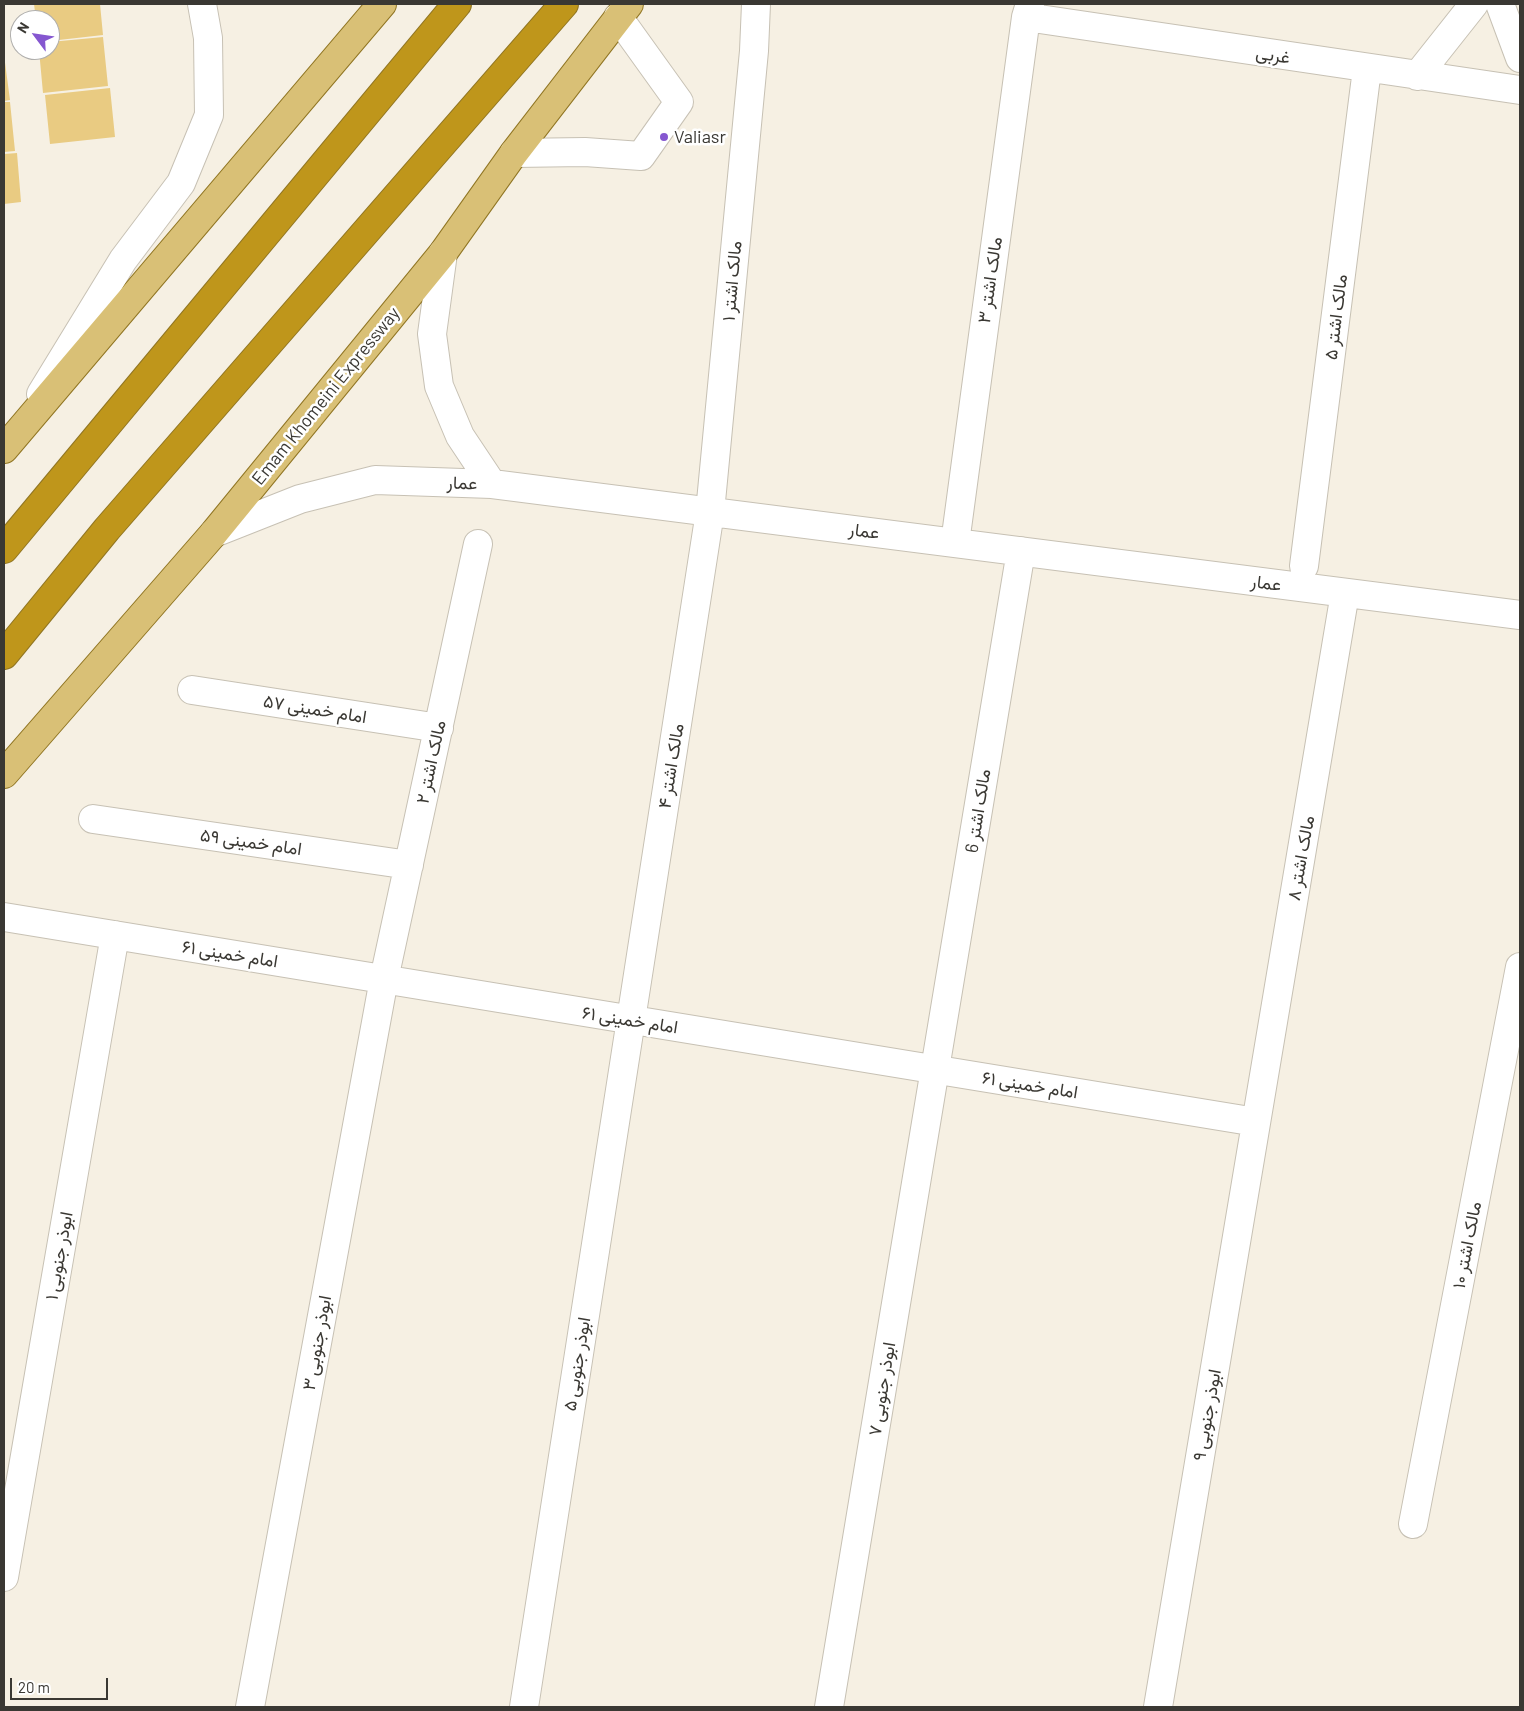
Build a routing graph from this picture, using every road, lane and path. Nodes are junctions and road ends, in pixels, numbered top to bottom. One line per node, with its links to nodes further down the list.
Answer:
1 (202, 4): 16 (street)
2 (382, 4): 16 (main road)
3 (457, 4): 22 (highway)
4 (564, 4): 27 (highway)
5 (756, 4): 18 (street, مالک اشتر ۱)
6 (1474, 4): 12 (street)
7 (1500, 4): 10 (street)
8 (624, 10): 14 (main road, Emam Khomeini Expressway); 14 (street)
9 (1028, 10): 11 (street, غربی); 20 (street, مالک اشتر ۳)
10 (1520, 58)
11 (1367, 69): 12 (street, غربی); 24 (street, مالک اشتر ۵)
12 (1417, 76): 13 (street, غربی)
13 (1520, 90)
14 (514, 153): 15 (main road, Emam Khomeini Expressway)
15 (443, 253): 17 (street); 19 (main road, Emam Khomeini Expressway)
16 (9, 443)
17 (492, 484): 18 (street, عمار); 19 (street, عمار)
18 (710, 512): 20 (street, عمار); 37 (street, مالک اشتر ۴)
19 (214, 533): 30 (main road, Emam Khomeini Expressway)
20 (955, 543): 23 (street, عمار)
21 (478, 544): 29 (street, مالک اشتر ۲)
22 (4, 549)
23 (1021, 551): 25 (street, عمار); 38 (street, مالک اشتر 6)
24 (1304, 566)
25 (1345, 593): 26 (street, عمار); 39 (street, مالک اشتر ۸)
26 (1520, 615)
27 (4, 655)
28 (192, 690): 29 (street, امام خمینی ۵۷)
29 (439, 728): 32 (street, مالک اشتر ۲)
30 (4, 774)
31 (93, 820): 32 (street, امام خمینی ۵۹)
32 (409, 865): 36 (street, مالک اشتر ۲)
33 (4, 917): 34 (street, امام خمینی ۶۱)
34 (115, 935): 36 (street, امام خمینی ۶۱); 41 (street, ابوذر جنوبی ۱)
35 (1520, 967): 40 (street, مالک اشتر ۱۰)
36 (384, 979): 37 (street, امام خمینی ۶۱); 42 (street, ابوذر جنوبی ۳)
37 (631, 1020): 38 (street, امام خمینی ۶۱); 43 (street, ابوذر جنوبی ۵)
38 (935, 1070): 39 (street, امام خمینی ۶۱); 44 (street, ابوذر جنوبی ۷)
39 (1256, 1122): 45 (street, ابوذر جنوبی ۹)
40 (1414, 1524)
41 (4, 1577)
42 (250, 1707)
43 (524, 1707)
44 (829, 1707)
45 (1158, 1707)

